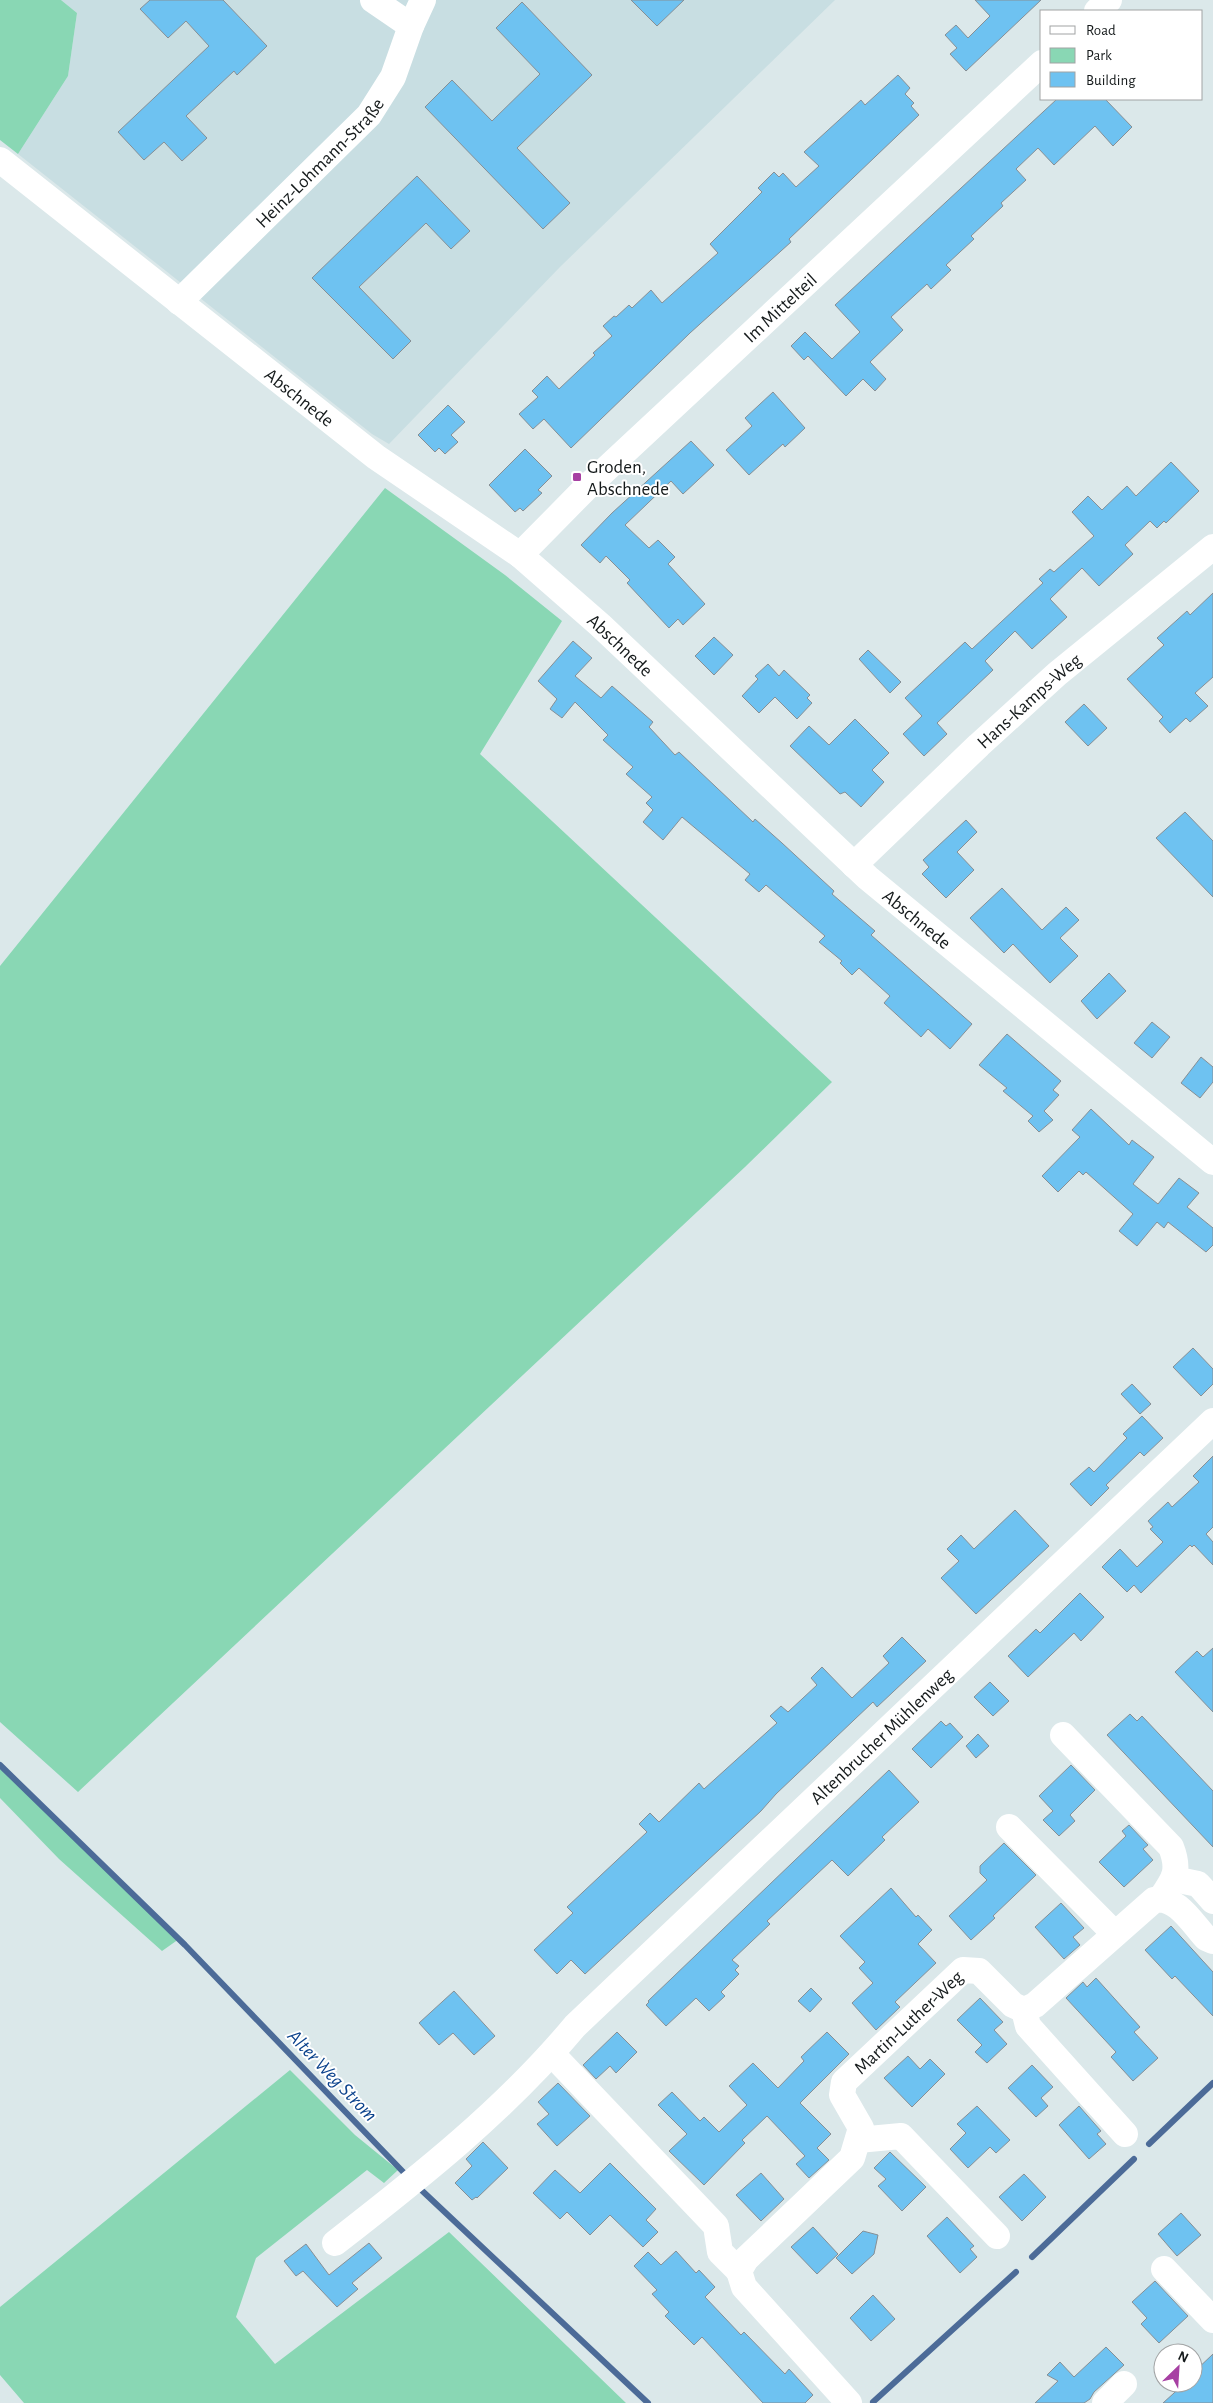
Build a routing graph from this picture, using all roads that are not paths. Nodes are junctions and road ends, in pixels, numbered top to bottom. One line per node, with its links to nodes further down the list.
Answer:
1 (373, 0): 5 (street)
2 (424, 0): 5 (street, Heinz-Lohmann-Straße)
3 (1109, 0): 4 (street)
4 (1098, 10)
5 (411, 26): 8 (street, Heinz-Lohmann-Straße)
6 (1040, 65): 10 (street, Im Mittelteil)
7 (0, 160): 8 (street, Abschnede)
8 (179, 302): 10 (street, Abschnede)
9 (1213, 547): 11 (street, Hans-Kamps-Weg)
10 (520, 555): 11 (street, Abschnede)
11 (854, 865): 12 (street, Abschnede)
12 (1213, 1162)
13 (1213, 1421): 21 (street, Altenbrucher Mühlenweg)
14 (1063, 1735): 16 (street)
15 (1009, 1827): 18 (street)
16 (1168, 1889): 17 (street); 18 (street); 19 (street)
17 (1213, 1901)
18 (1115, 1934): 20 (street)
19 (1213, 1941)
20 (1024, 2010): 22 (street); 23 (street, Martin-Luther-Weg)
21 (552, 2054): 25 (street, Altenbrucher Mühlenweg); 27 (street)
22 (1126, 2134)
23 (858, 2140): 24 (street); 27 (street)
24 (996, 2236)
25 (335, 2243)
26 (1164, 2268): 28 (street)
27 (739, 2271): 30 (street)
28 (1213, 2320)
29 (1124, 2384): 31 (street)
30 (849, 2403)
31 (1105, 2403)

